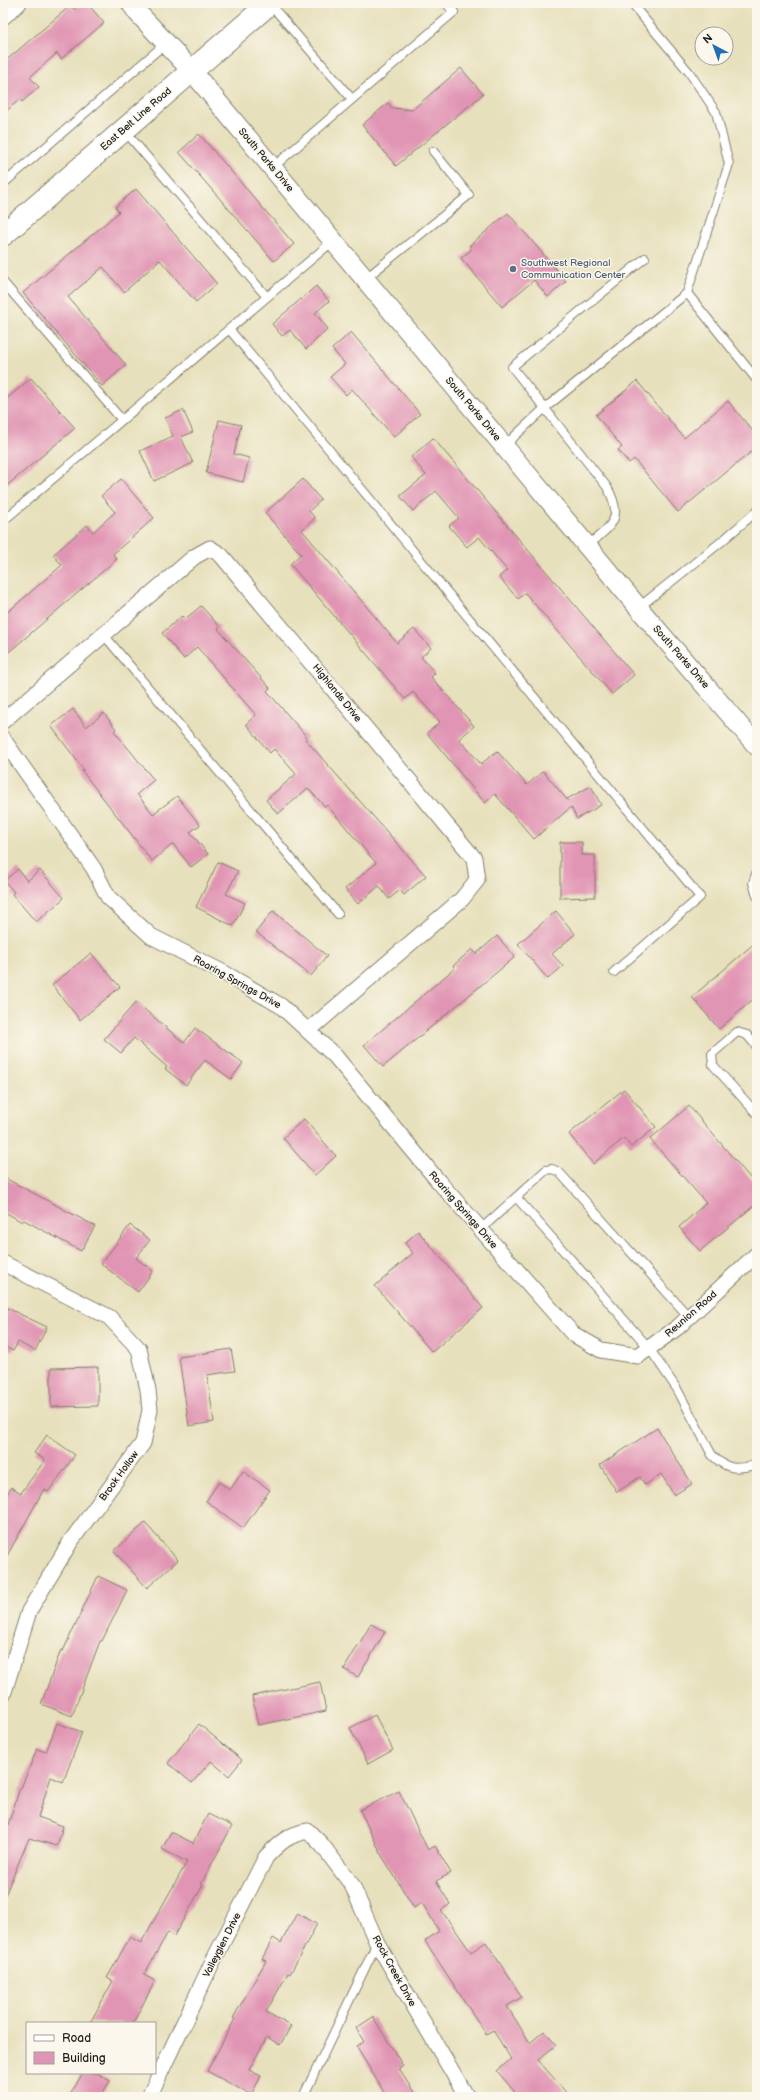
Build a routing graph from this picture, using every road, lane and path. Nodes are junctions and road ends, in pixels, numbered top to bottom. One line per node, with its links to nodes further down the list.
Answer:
1 (20, 3): 6 (street)
2 (131, 3): 7 (street, South Parks Drive)
3 (270, 3): 8 (main road, East Belt Line Road); 9 (lane)
4 (446, 3): 9 (lane)
5 (631, 3): 19 (lane)
6 (3, 17)
7 (166, 43): 8 (street, South Parks Drive); 13 (lane)
8 (191, 70): 10 (main road, East Belt Line Road); 12 (street, South Parks Drive)
9 (352, 99): 12 (lane)
10 (124, 129): 14 (main road, East Belt Line Road); 20 (lane)
11 (432, 151): 17 (lane)
12 (272, 168): 15 (street, South Parks Drive)
13 (3, 184)
14 (3, 235)
15 (333, 241): 17 (street, South Parks Drive); 20 (lane)
16 (646, 258): 23 (lane)
17 (365, 279): 25 (street, South Parks Drive)
18 (3, 282): 24 (lane)
19 (686, 293): 22 (lane); 23 (lane)
20 (267, 297): 21 (lane)
21 (229, 330): 24 (lane); 37 (lane)
22 (757, 380)
23 (545, 408): 25 (lane); 28 (lane)
24 (122, 420): 27 (lane)
25 (504, 446): 28 (street, South Parks Drive)
26 (757, 511): 29 (lane)
27 (3, 521)
28 (587, 546): 29 (street, South Parks Drive)
29 (638, 608): 33 (street, South Parks Drive)
30 (104, 635): 31 (street, Highlands Drive); 36 (lane); 38 (street, Highlands Drive)
31 (3, 721)
32 (3, 739): 38 (street, Roaring Springs Drive)
33 (757, 746)
34 (757, 872): 35 (lane)
35 (757, 896)
36 (338, 914)
37 (614, 972)
38 (308, 1031): 42 (street, Roaring Springs Drive)
39 (757, 1047): 40 (lane)
40 (757, 1114)
41 (516, 1197): 42 (lane); 45 (lane); 47 (lane)
42 (480, 1230): 46 (street, Roaring Springs Drive)
43 (757, 1254): 45 (street, Reunion Road)
44 (3, 1264): 49 (street, Brook Hollow)
45 (689, 1317): 47 (street, Reunion Road)
46 (573, 1334): 47 (street, Reunion Road)
47 (649, 1348): 48 (lane)
48 (757, 1465)
49 (3, 1695)
50 (322, 1845): 51 (street, Rock Creek Drive); 52 (street, Valleyglen Drive)
51 (378, 1944): 53 (lane); 54 (street, Rock Creek Drive)
52 (149, 2097)
53 (303, 2097)
54 (468, 2097)

